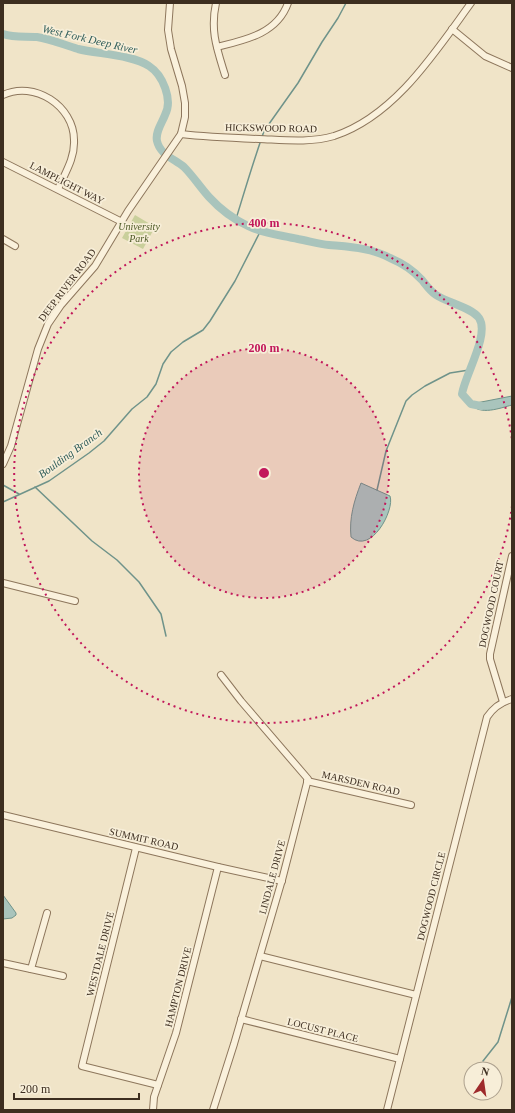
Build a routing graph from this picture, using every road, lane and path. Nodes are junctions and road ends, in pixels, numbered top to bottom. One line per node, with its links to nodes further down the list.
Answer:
1 (170, 3): 10 (street, DEEP RIVER ROAD)
2 (216, 3): 6 (street)
3 (288, 3): 6 (street)
4 (472, 3): 5 (street, HICKSWOOD ROAD)
5 (452, 29): 7 (street); 10 (street, HICKSWOOD ROAD)
6 (217, 47): 8 (street)
7 (512, 68)
8 (225, 75)
9 (3, 95): 12 (street)
10 (181, 134): 13 (street, DEEP RIVER ROAD)
11 (3, 162): 12 (street, LAMPLIGHT WAY)
12 (58, 189): 13 (street, LAMPLIGHT WAY)
13 (122, 222): 16 (street, DEEP RIVER ROAD)
14 (3, 239): 15 (street)
15 (15, 246)
16 (3, 464)
17 (512, 556): 22 (street, DOGWOOD COURT)
18 (3, 583): 19 (street)
19 (75, 601)
20 (222, 675): 23 (street)
21 (512, 699): 22 (street, DOGWOOD CIRCLE)
22 (503, 702): 34 (street, DOGWOOD CIRCLE)
23 (307, 781): 24 (street, MARSDEN ROAD); 28 (street, LINDALE DRIVE)
24 (411, 805)
25 (3, 815): 26 (street, SUMMIT ROAD)
26 (136, 848): 27 (street, SUMMIT ROAD); 37 (street, WESTDALE DRIVE)
27 (218, 867): 28 (street, SUMMIT ROAD); 37 (street, HAMPTON DRIVE)
28 (282, 881): 30 (street, LINDALE DRIVE)
29 (47, 913): 32 (street)
30 (260, 956): 34 (street); 35 (street, LINDALE DRIVE)
31 (3, 963): 32 (street)
32 (31, 969): 33 (street)
33 (63, 976)
34 (416, 995): 36 (street, DOGWOOD CIRCLE)
35 (241, 1019): 36 (street, LOCUST PLACE); 39 (street, LINDALE DRIVE)
36 (400, 1060): 40 (street, DOGWOOD CIRCLE)
37 (158, 1084): 38 (street, HAMPTON DRIVE)
38 (153, 1110)
39 (213, 1110)
40 (387, 1110)

